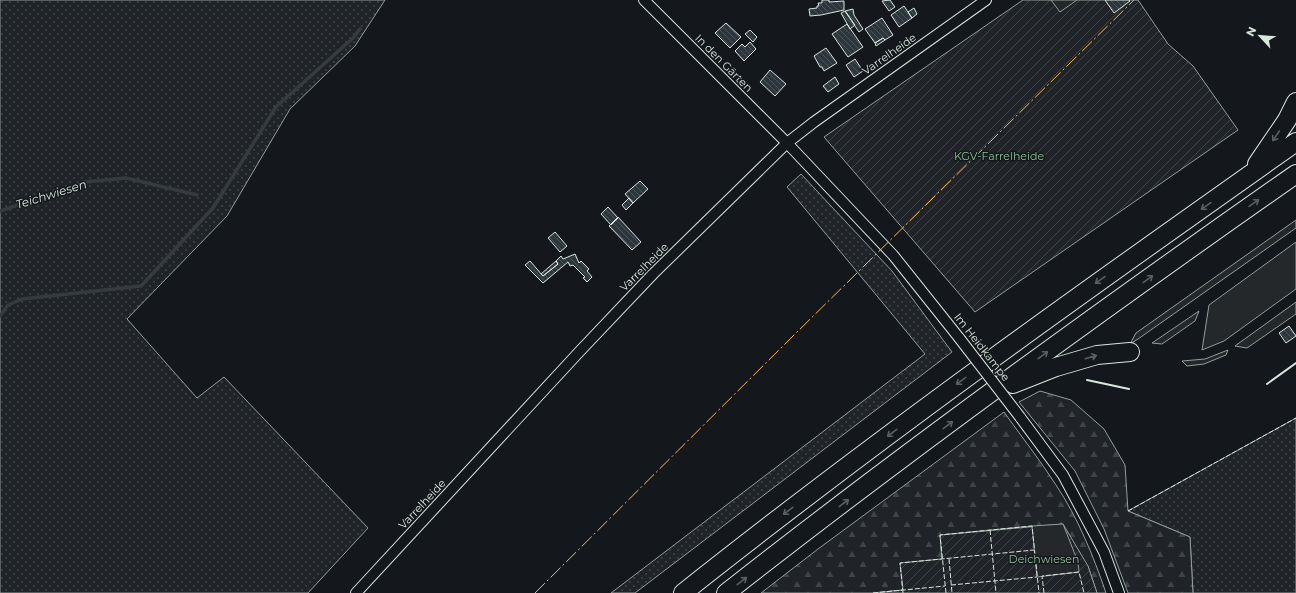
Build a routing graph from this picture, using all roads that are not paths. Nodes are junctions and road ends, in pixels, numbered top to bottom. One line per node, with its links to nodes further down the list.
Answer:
1 (644, 0): 5 (street, In den Gärten)
2 (986, 0): 5 (street, Varrelheide)
3 (1296, 102): 7 (highway, one-way to 7)
4 (1296, 142): 7 (highway)
5 (787, 143): 10 (street, Varrelheide); 13 (street, Im Heidkampe, bridge)
6 (1296, 174): 9 (highway, one-way to 6)
7 (1249, 175): 11 (highway, one-way to 11)
8 (1130, 352): 9 (highway, one-way to 8)
9 (988, 394): 12 (highway, one-way to 9)
10 (356, 593)
11 (683, 593)
12 (726, 593)
13 (1119, 593)

